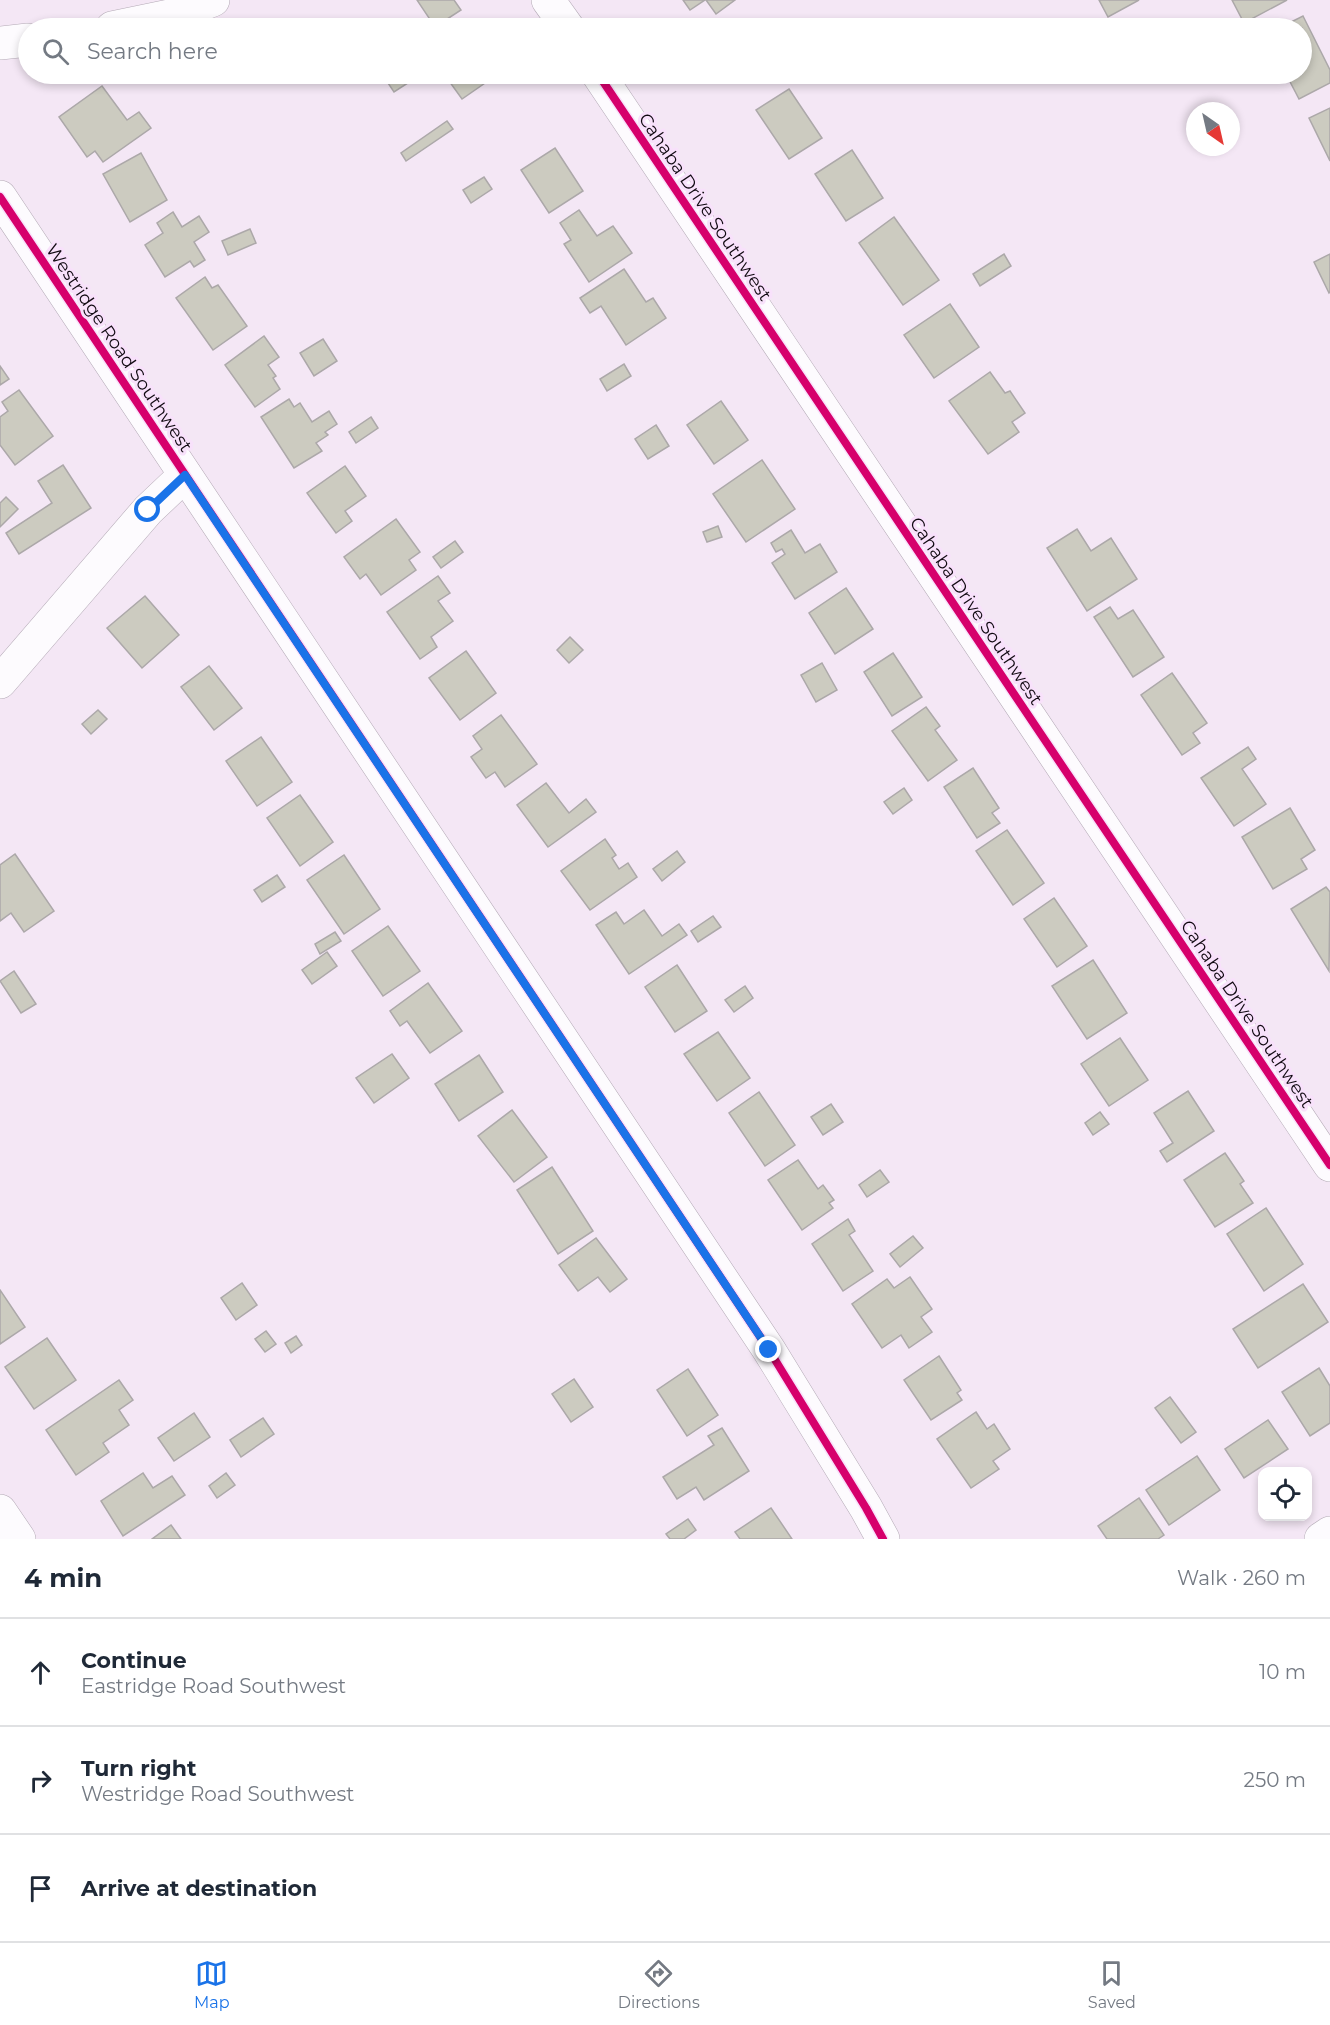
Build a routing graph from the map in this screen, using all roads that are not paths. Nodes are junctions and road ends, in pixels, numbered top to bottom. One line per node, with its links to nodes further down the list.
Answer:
1 (213, 0): 3 (street)
2 (548, 0): 4 (street)
3 (160, 18)
4 (560, 18)
5 (18, 41): 6 (street)
6 (0, 43)
7 (605, 84): 11 (street, Cahaba Drive Southwest)
8 (0, 197): 9 (street, Westridge Road Southwest)
9 (185, 475): 10 (street); 15 (street, Westridge Road Southwest)
10 (0, 682)
11 (1330, 1165)
12 (0, 1511): 14 (street)
13 (1330, 1533): 16 (street)
14 (19, 1539)
15 (883, 1539)
16 (1321, 1539)

